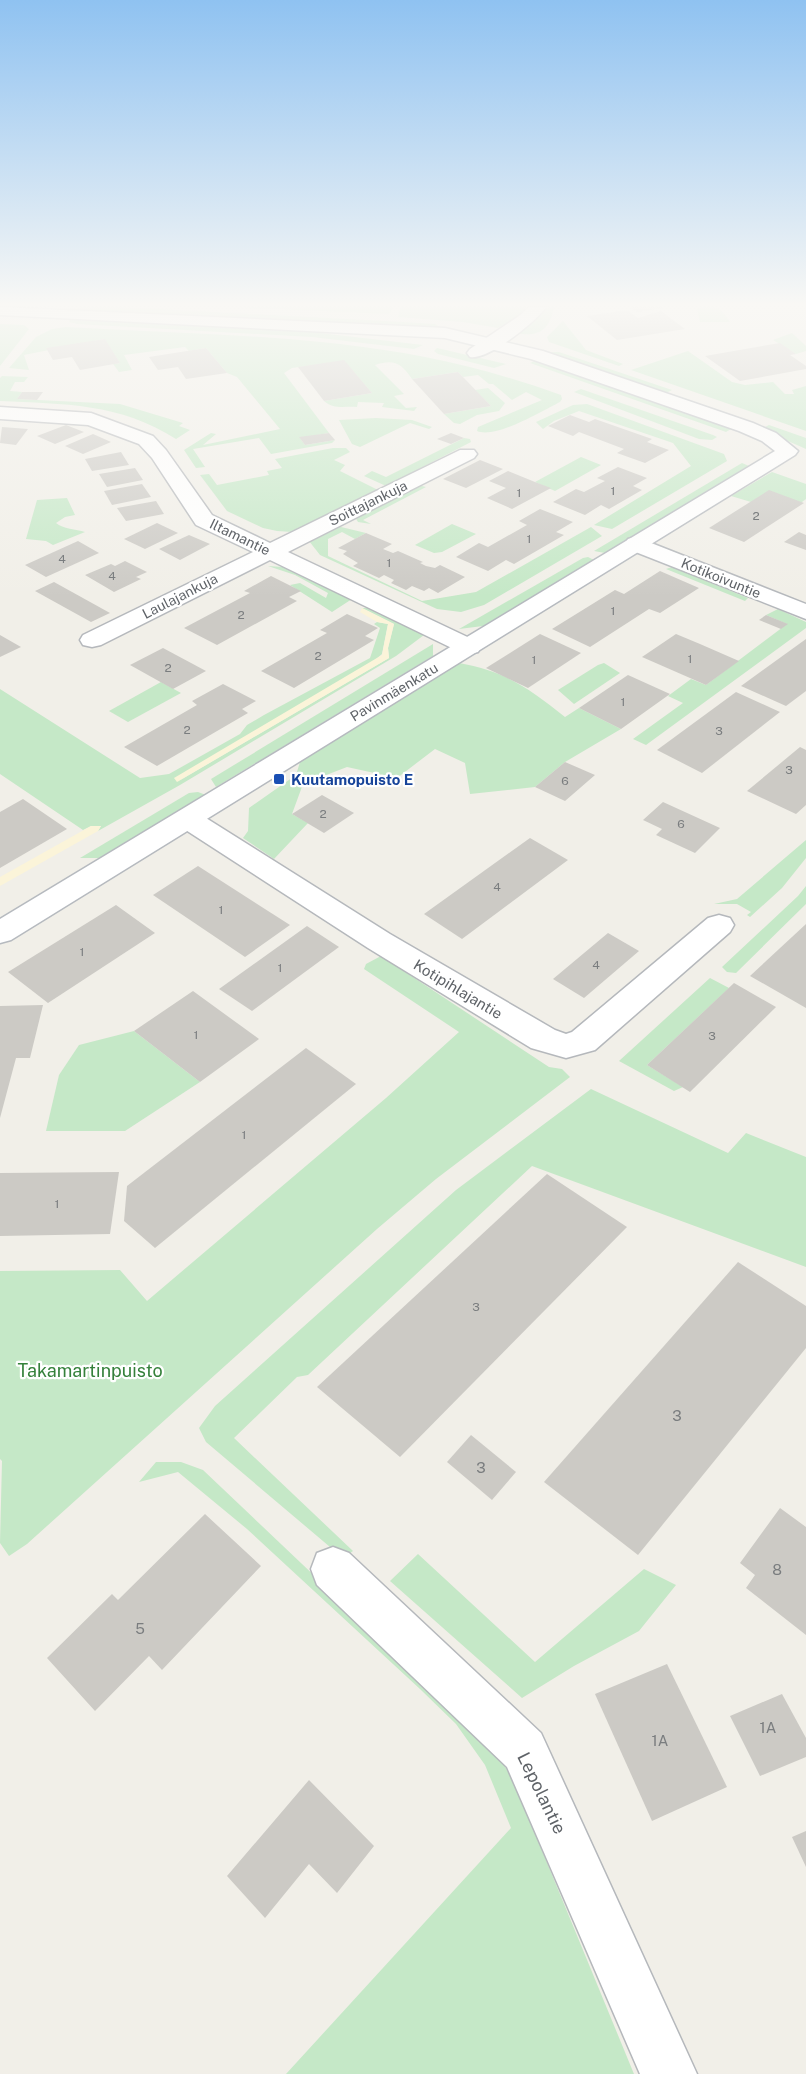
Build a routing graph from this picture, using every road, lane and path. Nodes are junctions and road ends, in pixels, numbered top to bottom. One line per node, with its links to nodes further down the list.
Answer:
1 (637, 404): 4 (street)
2 (0, 413): 6 (street, Iltamantie)
3 (467, 454): 6 (street, Soittajankuja)
4 (797, 454): 5 (street, Pavinmäenkatu)
5 (636, 544): 7 (street, Kotikoivuntie); 9 (street, Pavinmäenkatu)
6 (269, 551): 8 (street, Laulajankuja); 9 (street, Iltamantie)
7 (806, 612)
8 (92, 640)
9 (469, 646): 10 (street, Pavinmäenkatu)
10 (188, 819): 11 (street, Kotipihlajantie); 12 (street, Pavinmäenkatu)
11 (719, 925)
12 (0, 933)
13 (333, 1569): 14 (street, Lepolantie)
14 (669, 2074)

